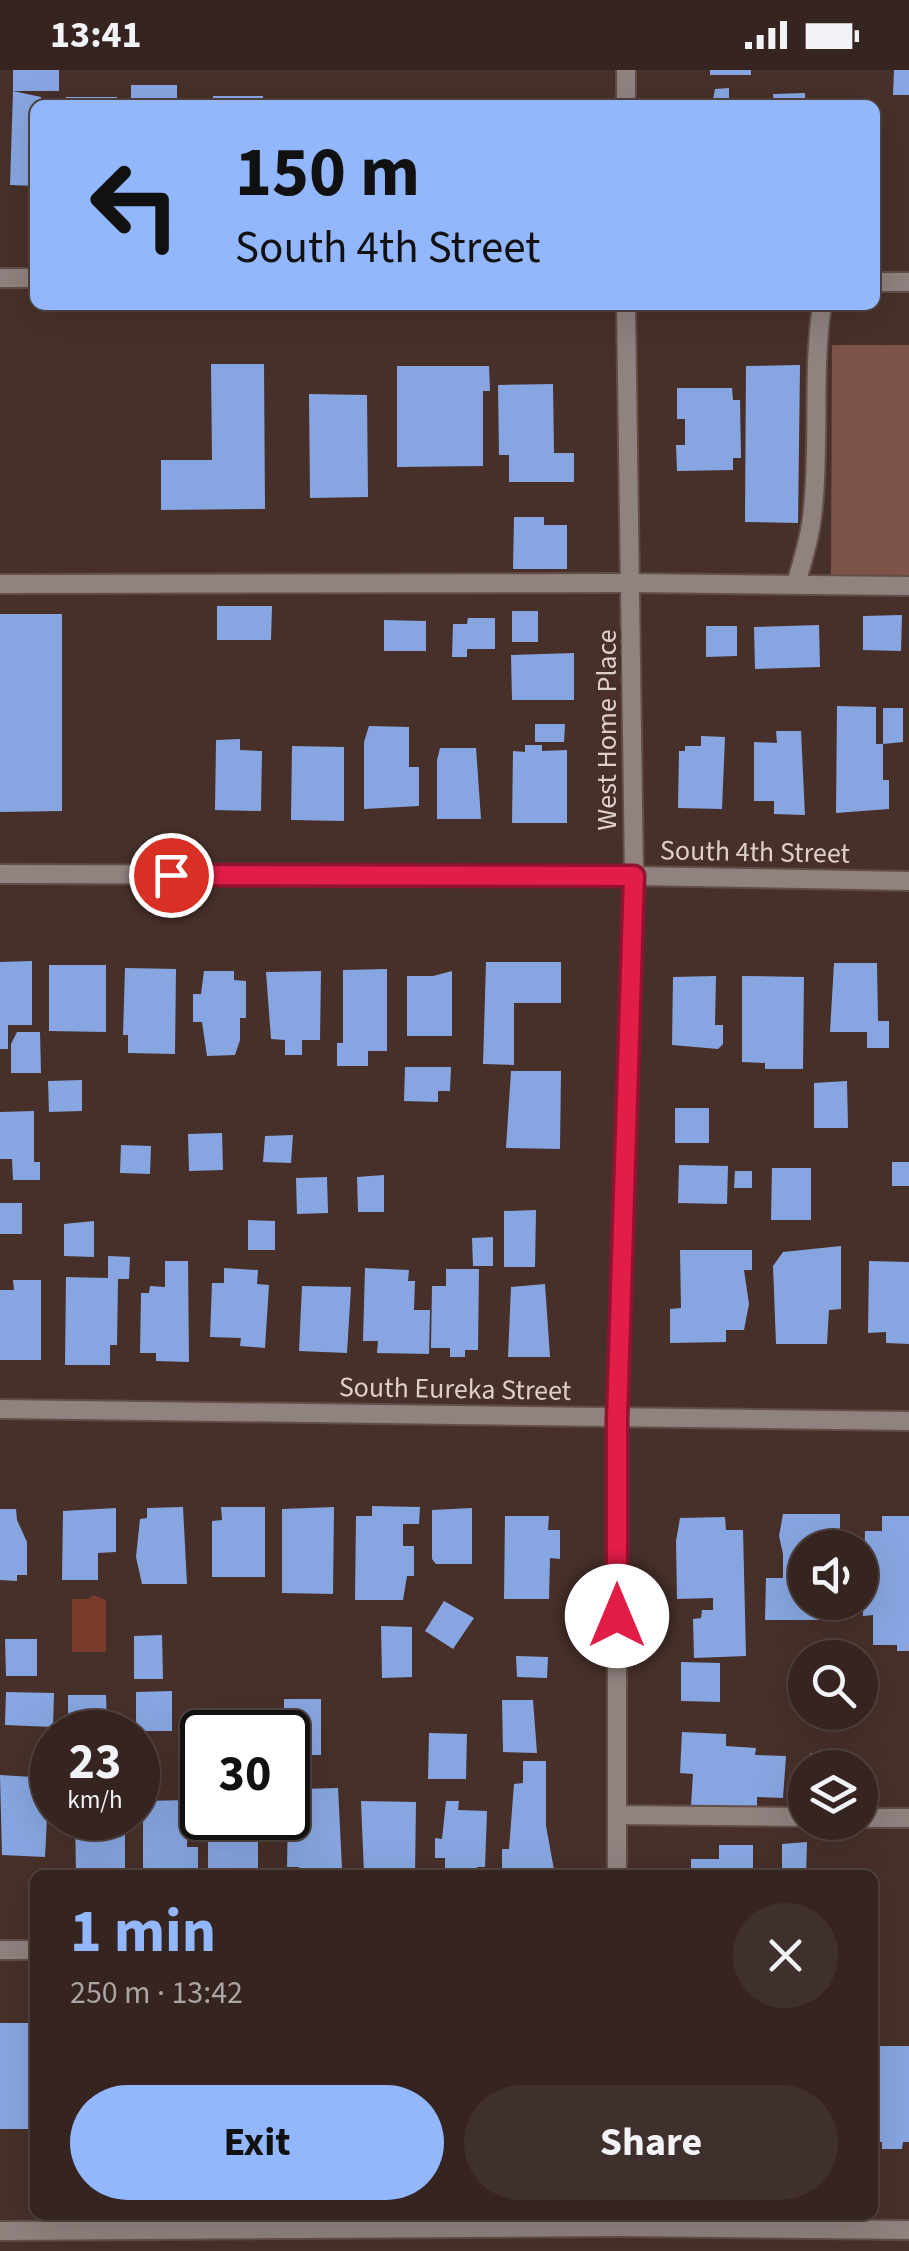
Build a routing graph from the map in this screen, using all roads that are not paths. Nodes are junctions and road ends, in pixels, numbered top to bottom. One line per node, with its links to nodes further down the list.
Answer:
1 (626, 70): 2 (street)
2 (626, 100)
3 (0, 278): 4 (street)
4 (30, 278)
5 (880, 282): 6 (street)
6 (909, 282)
7 (626, 310): 9 (street, West Home Place)
8 (821, 310): 11 (street)
9 (632, 583): 10 (street); 11 (street); 14 (street, West Home Place)
10 (0, 584)
11 (796, 584): 12 (street)
12 (909, 586)
13 (0, 874): 14 (street, South 4th Street)
14 (634, 876): 15 (street, South 4th Street); 17 (street, West Home Place)
15 (909, 881)
16 (0, 1409): 17 (street, South Eureka Street)
17 (617, 1418): 18 (street, South Eureka Street); 19 (street, West Home Place)
18 (909, 1422)
19 (618, 1814): 20 (street); 23 (street, West Home Place)
20 (788, 1817)
21 (878, 1818): 22 (street)
22 (909, 1818)
23 (617, 1870)
24 (0, 1950): 25 (street)
25 (30, 1950)
26 (618, 2221): 27 (street); 28 (street)
27 (909, 2230)
28 (0, 2231)

